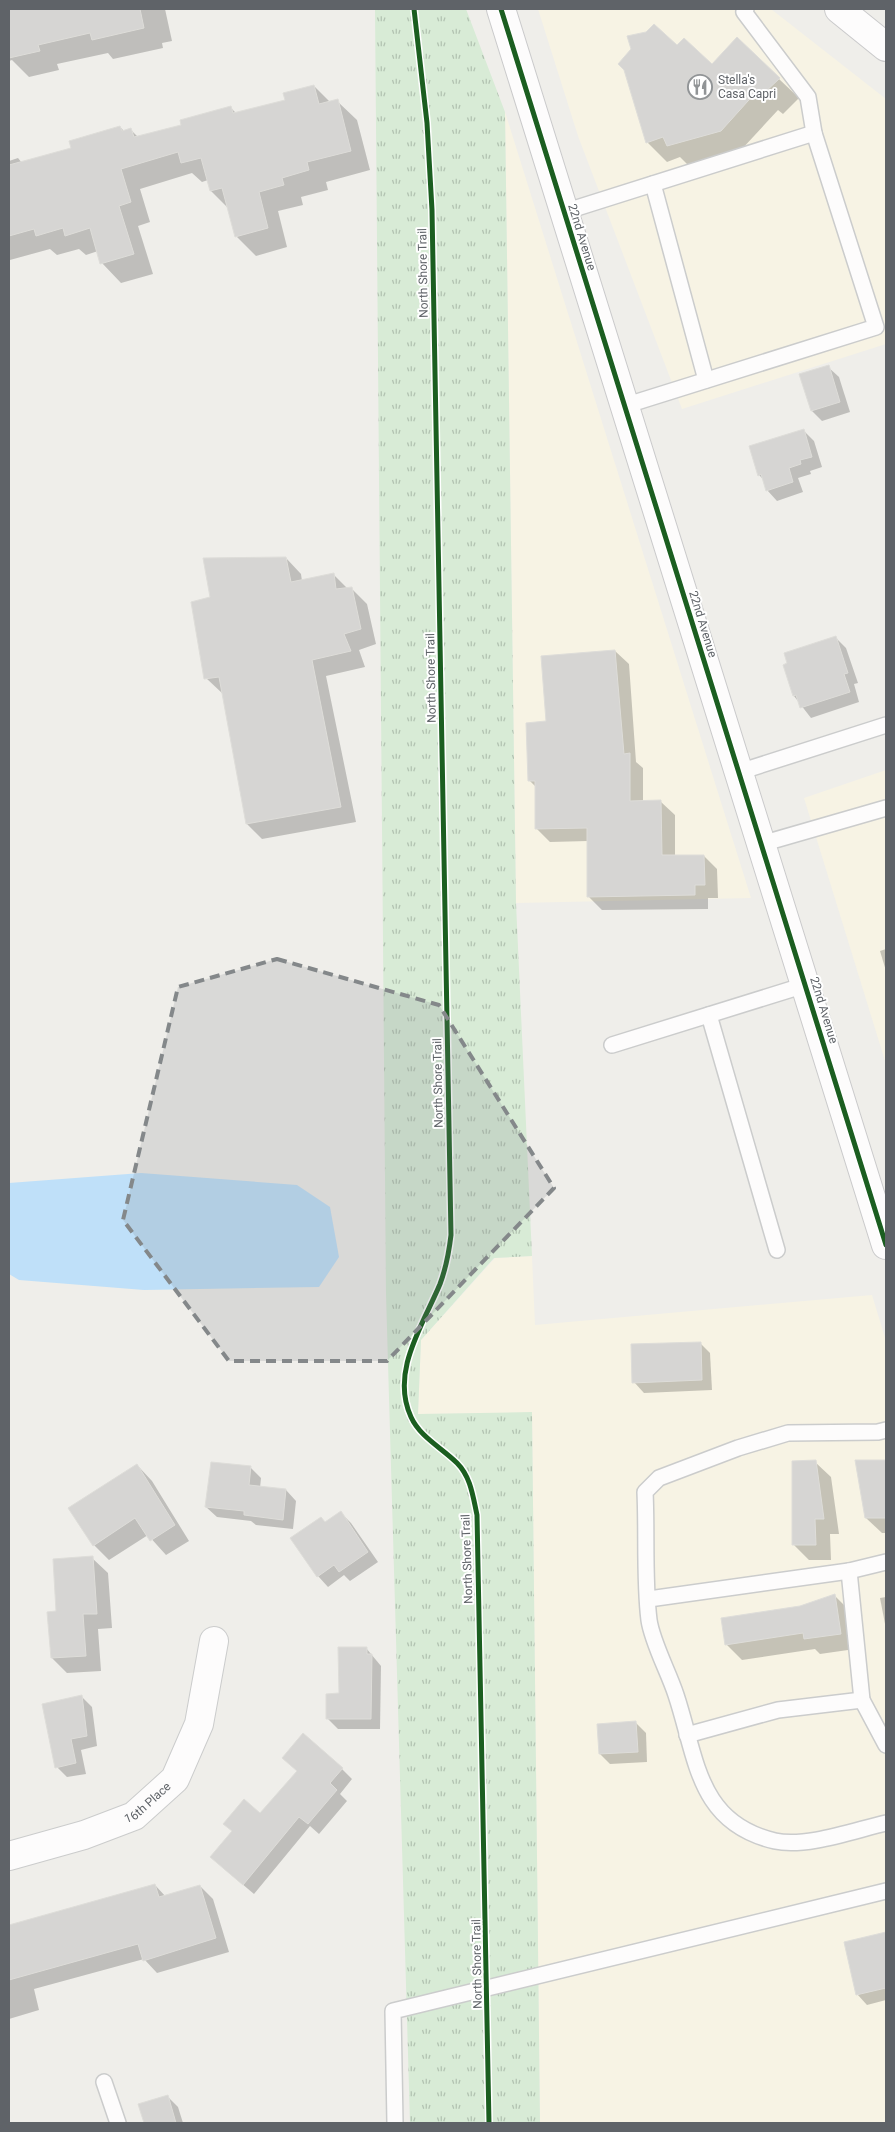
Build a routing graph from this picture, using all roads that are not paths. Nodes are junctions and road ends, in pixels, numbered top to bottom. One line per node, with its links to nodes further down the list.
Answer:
1 (501, 9): 7 (street, 22nd Avenue)
2 (746, 9): 5 (lane)
3 (839, 9): 4 (street)
4 (886, 48)
5 (814, 133): 6 (lane); 8 (lane)
6 (653, 184): 7 (lane); 8 (lane)
7 (564, 212): 9 (street, 22nd Avenue)
8 (706, 380): 9 (lane)
9 (624, 406): 11 (street, 22nd Avenue)
10 (886, 725): 11 (lane)
11 (738, 772): 13 (street, 22nd Avenue)
12 (886, 808): 13 (lane)
13 (761, 844): 14 (street, 22nd Avenue)
14 (805, 985): 15 (lane); 17 (street, 22nd Avenue)
15 (710, 1015): 16 (lane); 19 (lane)
16 (612, 1045)
17 (880, 1205): 18 (street, 22nd Avenue)
18 (886, 1245)
19 (777, 1250)
20 (886, 1430): 23 (lane)
21 (886, 1562): 22 (lane)
22 (849, 1572): 23 (lane); 25 (lane)
23 (649, 1598): 26 (lane)
24 (214, 1641): 29 (street, 16th Place)
25 (862, 1700): 26 (lane); 27 (lane)
26 (688, 1735): 28 (lane)
27 (886, 1745)
28 (886, 1823)
29 (9, 1856)
30 (886, 1891): 33 (lane)
31 (104, 2082): 32 (lane)
32 (118, 2123)
33 (395, 2123)

